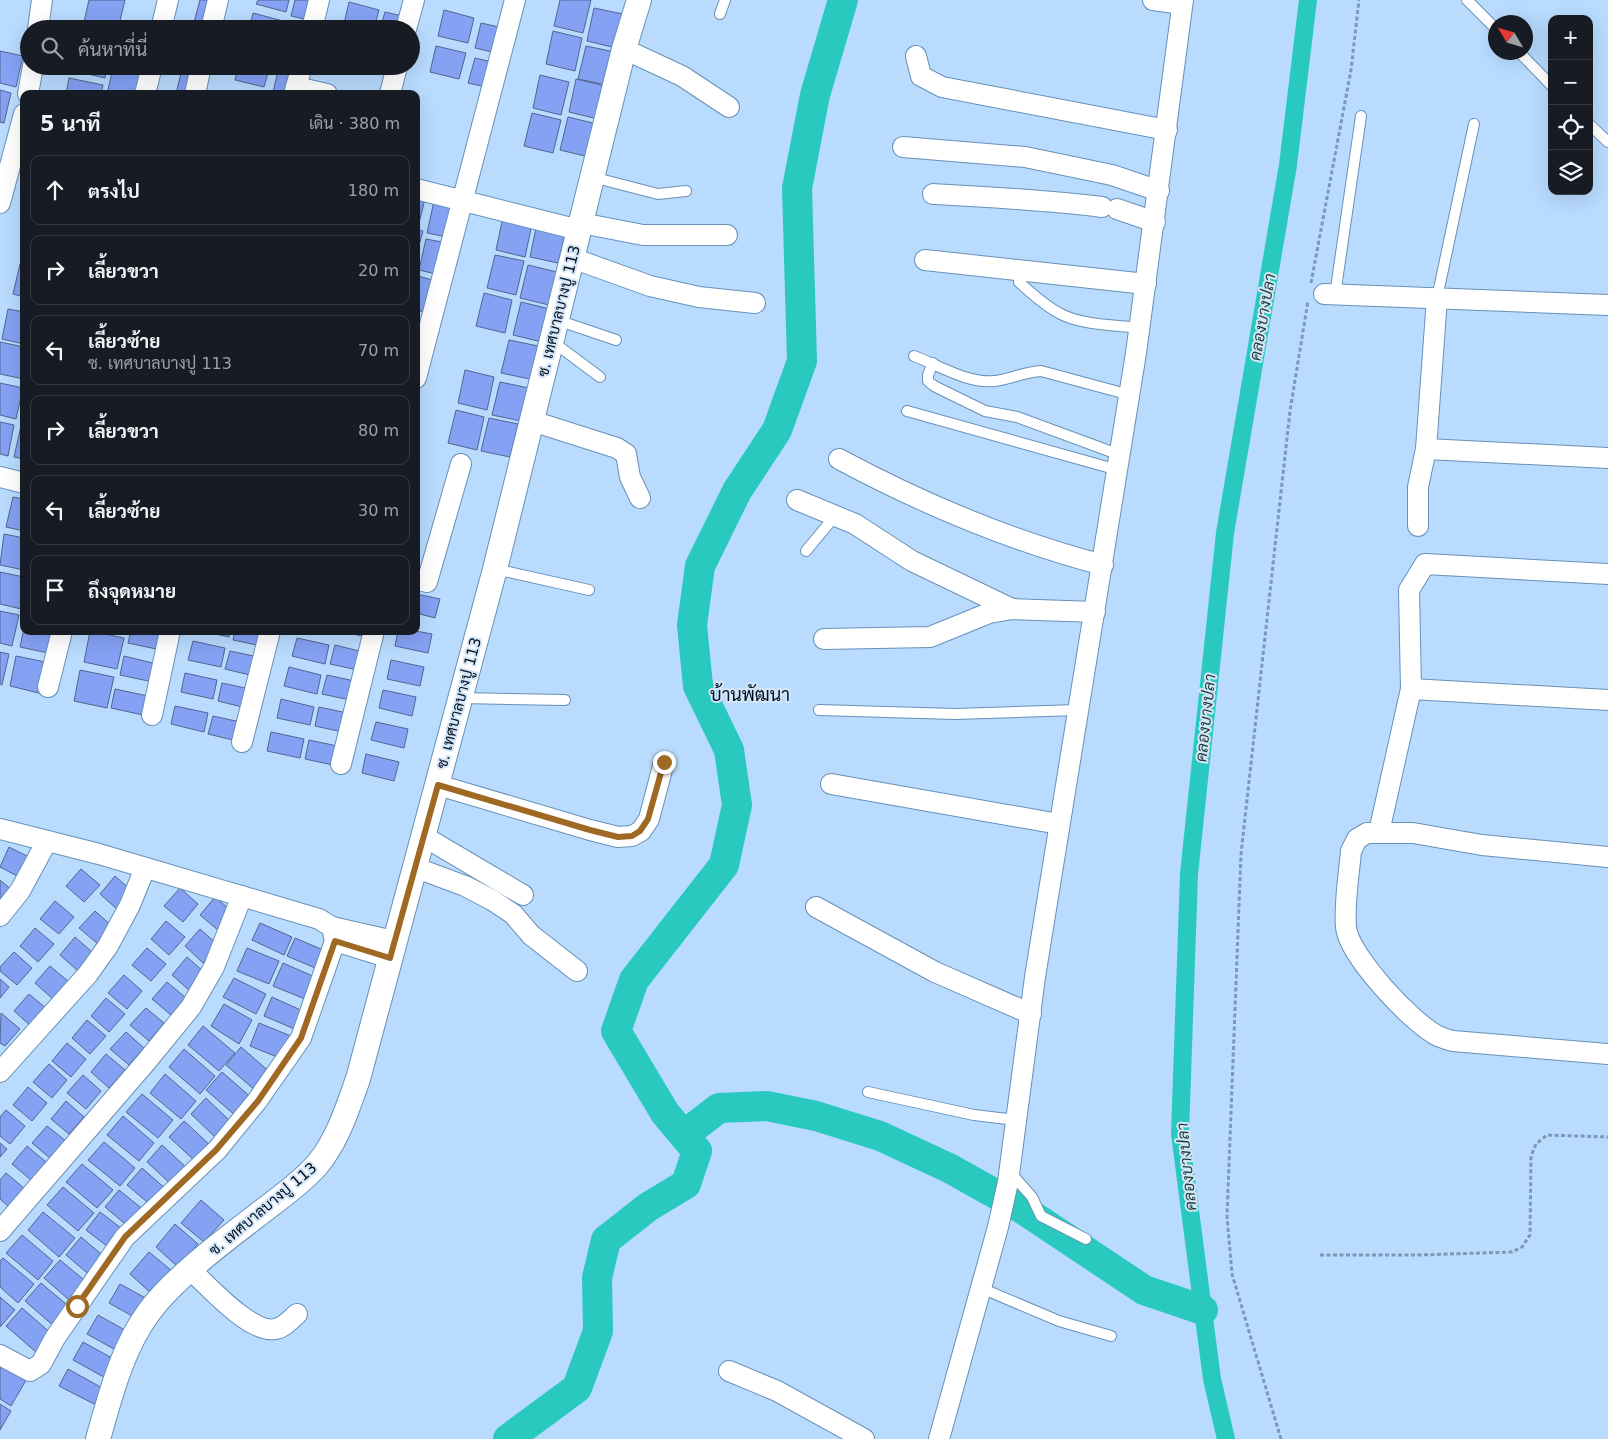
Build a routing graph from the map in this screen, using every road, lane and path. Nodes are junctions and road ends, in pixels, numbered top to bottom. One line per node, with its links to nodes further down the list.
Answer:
1 (42, 0): 14 (street)
2 (168, 0): 15 (street)
3 (218, 0): 16 (street)
4 (319, 0): 17 (street)
5 (414, 0): 18 (street)
6 (515, 0): 47 (street)
7 (639, 0): 20 (street, ซ. เทศบาลบางปู 113)
8 (724, 0): 13 (lane)
9 (1153, 0): 12 (street)
10 (1359, 0): 141 (path)
11 (1467, 0): 19 (lane)
12 (1182, 2): 39 (street)
13 (720, 14)
14 (39, 20)
15 (163, 20)
16 (213, 20)
17 (314, 20)
18 (408, 20)
19 (1488, 21)
20 (624, 49): 34 (street); 42 (street, ซ. เทศบาลบางปู 113)
21 (916, 56): 39 (street)
22 (1527, 60): 28 (lane)
23 (31, 75): 29 (street)
24 (150, 75): 30 (street)
25 (199, 75): 31 (street)
26 (299, 75): 32 (street)
27 (395, 75): 33 (street)
28 (1548, 82)
29 (29, 90)
30 (146, 90)
31 (195, 90)
32 (295, 90)
33 (391, 90)
34 (729, 107)
35 (1362, 116): 56 (lane)
36 (1474, 124): 57 (lane)
37 (1593, 128): 40 (lane)
38 (20, 129): 48 (street)
39 (1166, 130): 45 (street)
40 (1608, 142)
41 (903, 147): 45 (street)
42 (592, 177): 44 (lane); 50 (street, ซ. เทศบาลบางปู 113)
43 (420, 190): 47 (street)
44 (686, 191)
45 (1159, 191): 49 (street)
46 (933, 194): 49 (street)
47 (461, 199): 50 (street); 64 (street)
48 (0, 203)
49 (1155, 222): 55 (street)
50 (580, 226): 51 (street); 52 (street, ซ. เทศบาลบางปู 113)
51 (727, 235)
52 (572, 258): 58 (street); 61 (street, ซ. เทศบาลบางปู 113)
53 (925, 260): 55 (street)
54 (1018, 282): 60 (lane)
55 (1146, 284): 60 (street)
56 (1329, 294): 57 (street)
57 (1437, 298): 59 (street); 70 (street)
58 (755, 302)
59 (1608, 304)
60 (1140, 328): 67 (street)
61 (554, 331): 62 (lane); 66 (lane); 69 (street, ซ. เทศบาลบางปู 113)
62 (616, 340)
63 (914, 356): 65 (lane)
64 (420, 362)
65 (933, 363): 67 (lane); 73 (lane)
66 (600, 377)
67 (1130, 395): 73 (street)
68 (907, 411): 73 (lane)
69 (532, 420): 77 (street); 83 (street, ซ. เทศบาลบางปู 113)
70 (1426, 449): 71 (street); 80 (street)
71 (1608, 458)
72 (839, 460): 82 (street)
73 (1119, 462): 82 (street)
74 (461, 464): 85 (street)
75 (0, 477): 76 (street)
76 (20, 481)
77 (640, 498)
78 (797, 500): 79 (street)
79 (834, 516): 81 (lane); 87 (street)
80 (1418, 526)
81 (806, 551)
82 (1103, 565): 88 (street)
83 (495, 569): 86 (lane); 96 (street, ซ. เทศบาลบางปู 113)
84 (1608, 574): 95 (street)
85 (420, 580)
86 (589, 590)
87 (1012, 609): 88 (street); 93 (street)
88 (1095, 612): 100 (street)
89 (61, 635): 94 (street)
90 (169, 635): 101 (street)
91 (269, 635): 102 (street)
92 (373, 635): 104 (street)
93 (824, 639)
94 (48, 687)
95 (1411, 689): 98 (street); 109 (street)
96 (460, 698): 97 (lane); 106 (street, ซ. เทศบาลบางปู 113)
97 (565, 700)
98 (1608, 700)
99 (819, 710): 100 (lane)
100 (1077, 710): 107 (street)
101 (152, 715)
102 (242, 742)
103 (664, 762): 106 (street)
104 (342, 764)
105 (832, 784): 107 (street)
106 (438, 785): 110 (street, ซ. เทศบาลบางปู 113)
107 (1059, 824): 122 (street)
108 (0, 830): 111 (street)
109 (1379, 832): 112 (street); 123 (street)
110 (423, 836): 113 (street, ซ. เทศบาลบางปู 113); 115 (street)
111 (47, 841): 114 (street); 118 (street)
112 (1608, 857)
113 (414, 867): 120 (street, ซ. เทศบาลบางปู 113); 121 (street)
114 (145, 868): 116 (street); 124 (street)
115 (523, 895)
116 (242, 896): 119 (street); 129 (street)
117 (816, 907): 122 (street)
118 (0, 916)
119 (334, 934): 120 (street); 136 (street)
120 (392, 950): 132 (street, ซ. เทศบาลบางปู 113)
121 (577, 971)
122 (1031, 1014): 126 (street)
123 (1608, 1054)
124 (0, 1072)
125 (868, 1092): 126 (lane)
126 (1016, 1120): 128 (street)
127 (1608, 1137): 131 (path)
128 (1008, 1176): 130 (lane); 133 (street)
129 (0, 1231)
130 (1086, 1239)
131 (1320, 1255)
132 (191, 1270): 134 (street); 138 (street, ซ. เทศบาลบางปู 113)
133 (981, 1288): 135 (lane); 140 (street)
134 (298, 1314)
135 (1112, 1336)
136 (0, 1355)
137 (729, 1371): 139 (street)
138 (98, 1439)
139 (864, 1439)
140 (939, 1439)
141 (1281, 1439)

